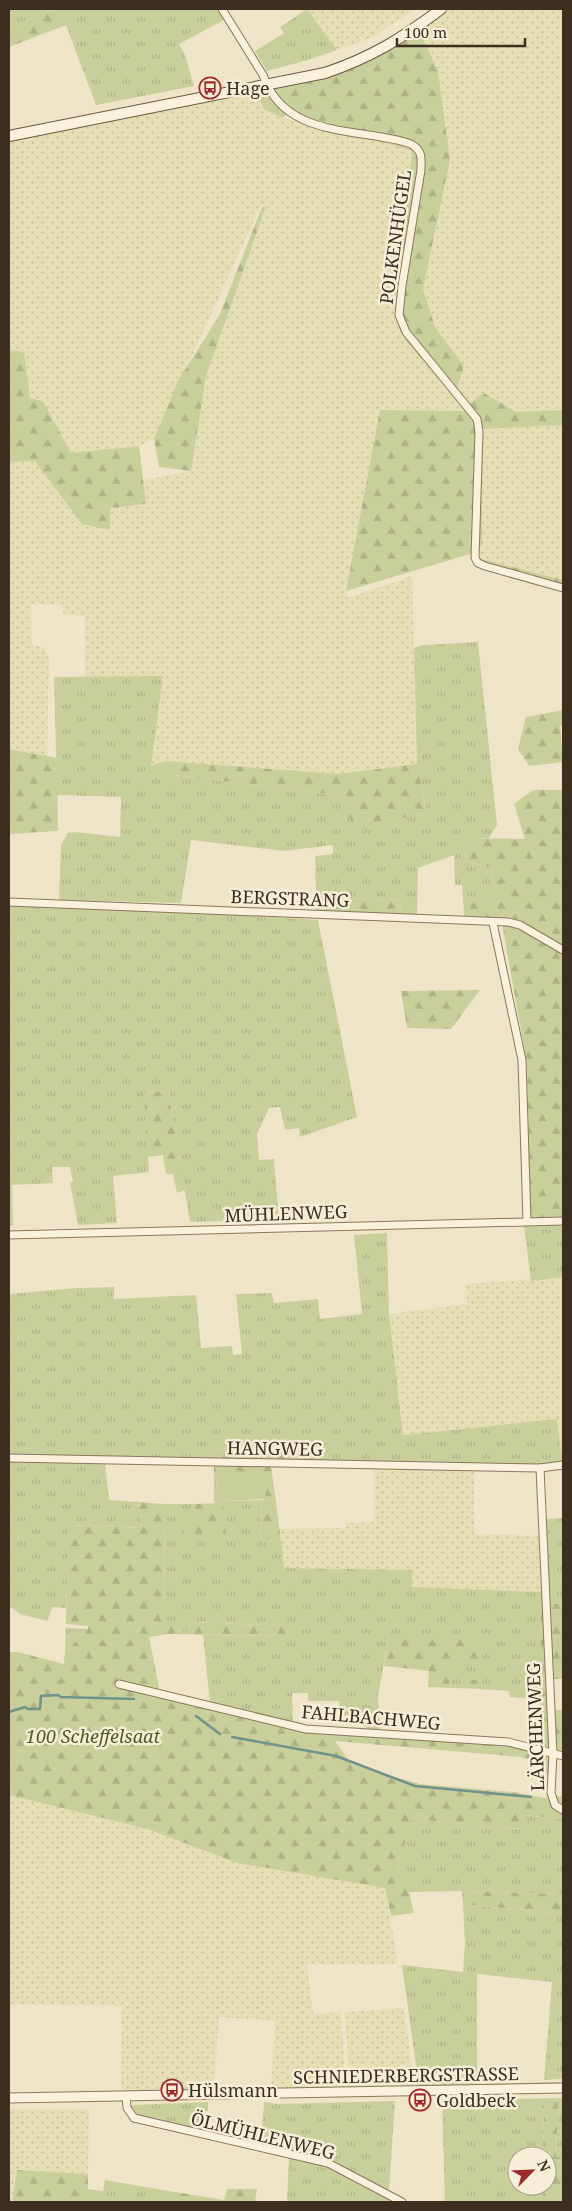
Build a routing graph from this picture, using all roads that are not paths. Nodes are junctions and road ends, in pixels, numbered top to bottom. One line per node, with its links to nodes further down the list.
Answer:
1 (222, 9): 3 (street, POLKENHÜGEL)
2 (441, 9): 3 (main road)
3 (266, 86): 4 (main road); 5 (street, POLKENHÜGEL)
4 (9, 136)
5 (563, 588)
6 (9, 902): 7 (street, BERGSTRANG)
7 (493, 922): 8 (street, BERGSTRANG); 10 (street)
8 (563, 950)
9 (563, 1220): 10 (street, MÜHLENWEG)
10 (527, 1221): 11 (street, MÜHLENWEG)
11 (9, 1235)
12 (9, 1458): 14 (street, HANGWEG)
13 (563, 1465): 14 (street, HANGWEG)
14 (540, 1468): 16 (street, LÄRCHENWEG)
15 (119, 1684): 16 (street, FAHLBACHWEG)
16 (553, 1754): 17 (street, FAHLBACHWEG); 18 (street, LÄRCHENWEG)
17 (563, 1756)
18 (563, 1810)
19 (563, 2088): 20 (street, SCHNIEDERBERGSTRASSE)
20 (126, 2096): 21 (street, SCHNIEDERBERGSTRASSE); 22 (street, ÖLMÜHLENWEG)
21 (9, 2098)
22 (402, 2202)

